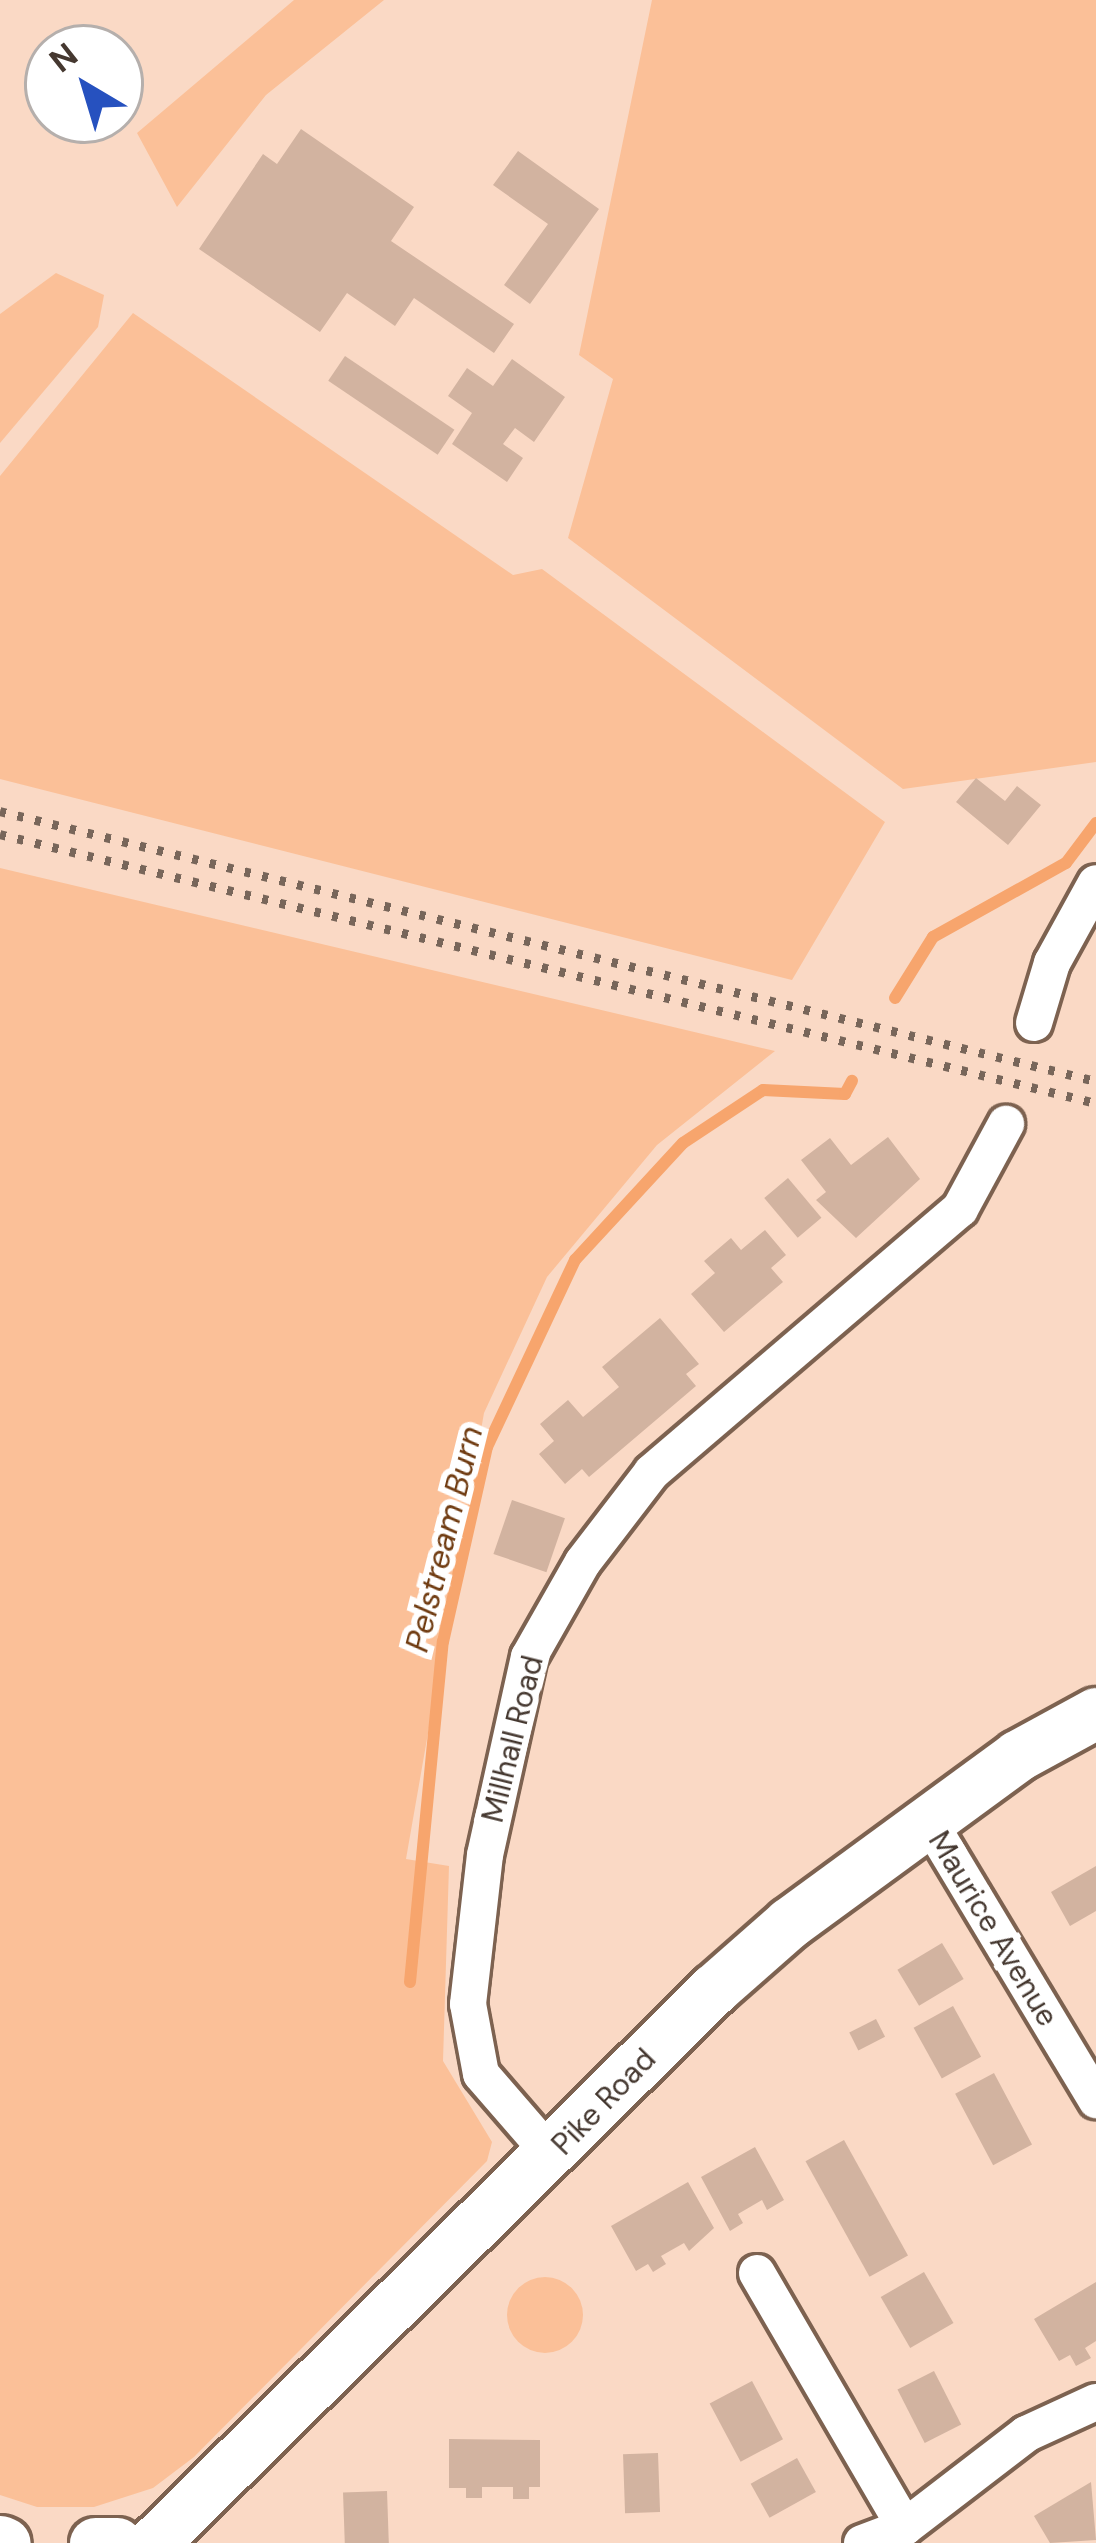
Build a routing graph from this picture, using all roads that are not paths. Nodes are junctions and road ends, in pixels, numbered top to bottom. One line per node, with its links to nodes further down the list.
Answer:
1 (1096, 884): 2 (street)
2 (1034, 1023)
3 (1006, 1124): 7 (street, Millhall Road)
4 (1096, 1713): 5 (street, Pike Road)
5 (928, 1820): 6 (street, Maurice Avenue); 7 (street, Pike Road)
6 (1096, 2100)
7 (552, 2156): 13 (street, Pike Road)
8 (757, 2273): 10 (street)
9 (1096, 2402): 10 (street)
10 (905, 2528): 14 (street)
11 (95, 2543): 12 (street)
12 (117, 2543)
13 (153, 2543)
14 (862, 2543)

